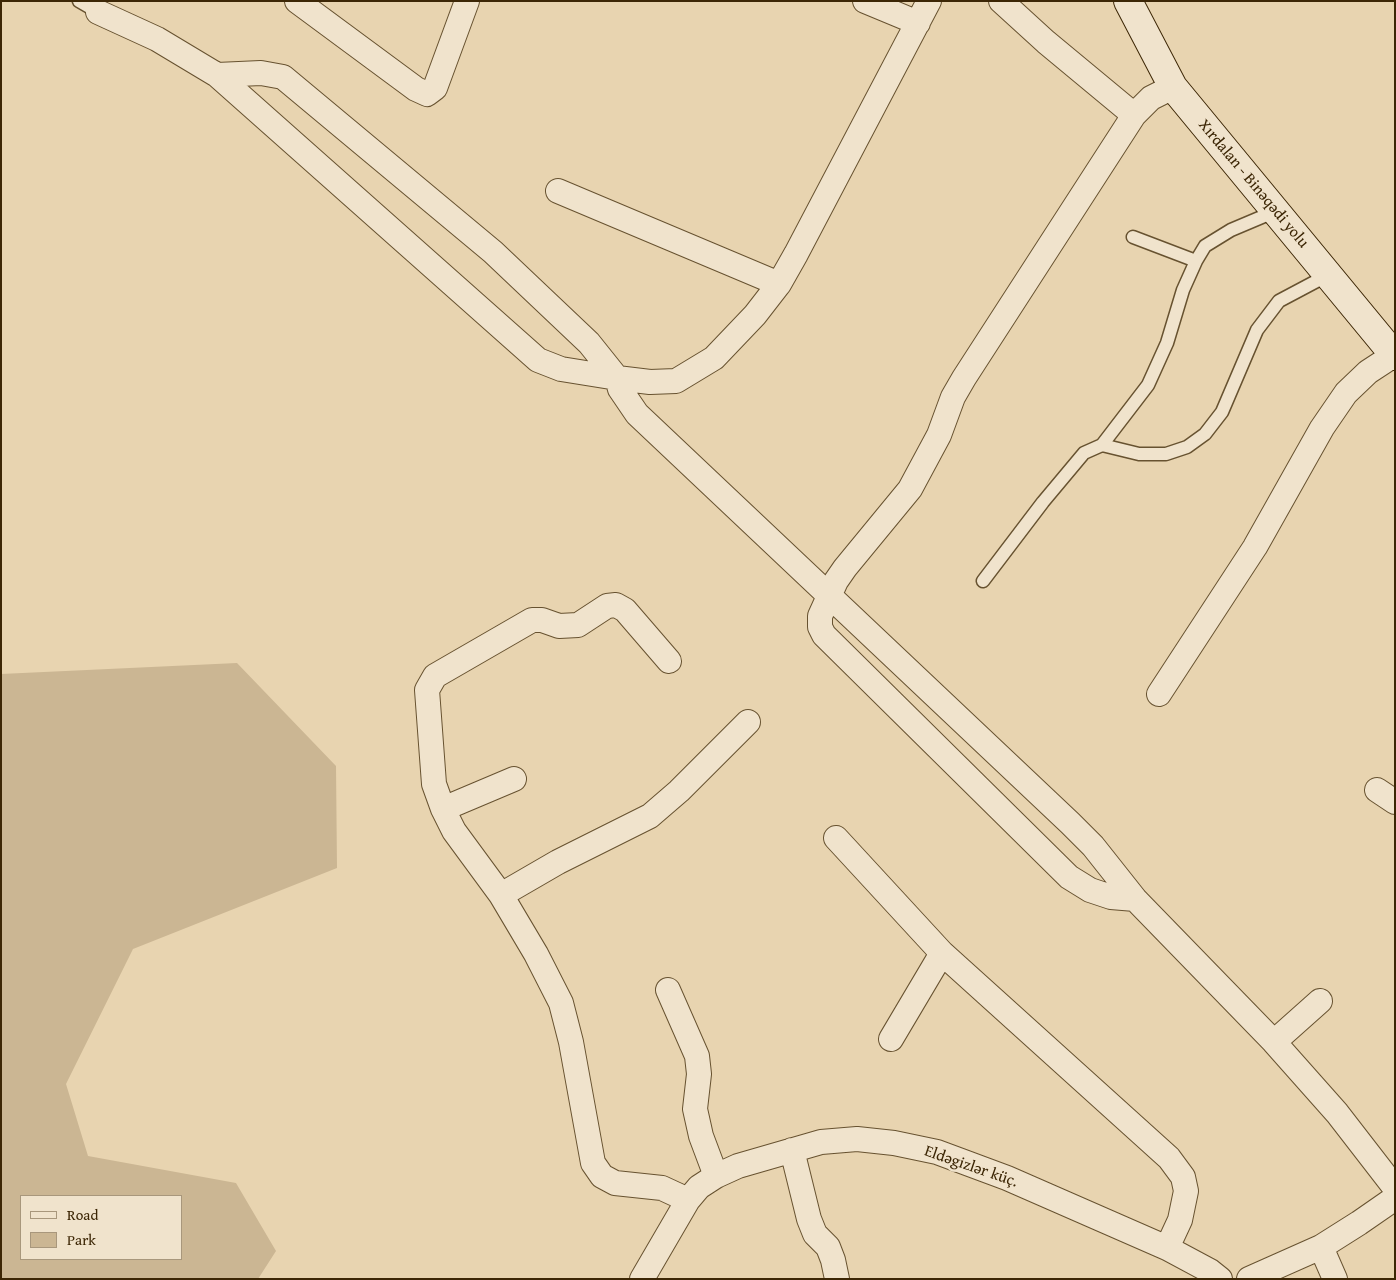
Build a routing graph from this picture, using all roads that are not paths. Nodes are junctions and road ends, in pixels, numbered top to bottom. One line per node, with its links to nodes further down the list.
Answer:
1 (297, 1): 2 (street)
2 (467, 1)
3 (866, 1): 8 (street)
4 (929, 1): 8 (street)
5 (1001, 1): 11 (street)
6 (1128, 1): 10 (main road, Xırdalan - Binəqədi yolu)
7 (89, 7): 9 (street)
8 (918, 23): 17 (street)
9 (218, 75): 19 (street); 19 (street)
10 (1173, 87): 11 (street); 13 (main road, Xırdalan - Binəqədi yolu)
11 (1134, 115): 22 (street)
12 (558, 191): 17 (street)
13 (1276, 212): 15 (lane); 16 (main road, Xırdalan - Binəqədi yolu)
14 (1133, 237): 15 (lane)
15 (1196, 261): 20 (lane)
16 (1328, 275): 18 (main road, Xırdalan - Binəqədi yolu); 20 (lane)
17 (779, 284): 19 (street)
18 (1394, 356): 24 (street)
19 (617, 378): 22 (street)
20 (1102, 445): 21 (lane)
21 (983, 581)
22 (829, 596): 30 (street); 30 (street)
23 (670, 661): 27 (street)
24 (1159, 694)
25 (748, 722): 29 (street)
26 (514, 779): 27 (street)
27 (442, 809): 29 (street)
28 (836, 838): 31 (street)
29 (501, 894): 40 (street)
30 (1135, 899): 35 (street)
31 (942, 952): 34 (street); 42 (street)
32 (668, 990): 37 (street)
33 (1320, 1001): 35 (street)
34 (891, 1039)
35 (1274, 1042): 38 (street)
36 (792, 1150): 37 (street, Eldəgizlər küç.); 42 (street, Eldəgizlər küç.); 44 (street)
37 (716, 1176): 40 (street, Eldəgizlər küç.)
38 (1395, 1188)
39 (1395, 1198): 41 (street)
40 (688, 1200): 43 (street, Eldəgizlər küç.)
41 (1321, 1247): 46 (street); 47 (street)
42 (1167, 1248): 45 (street, Eldəgizlər küç.)
43 (642, 1279)
44 (837, 1279)
45 (1220, 1279)
46 (1249, 1279)
47 (1335, 1279)

